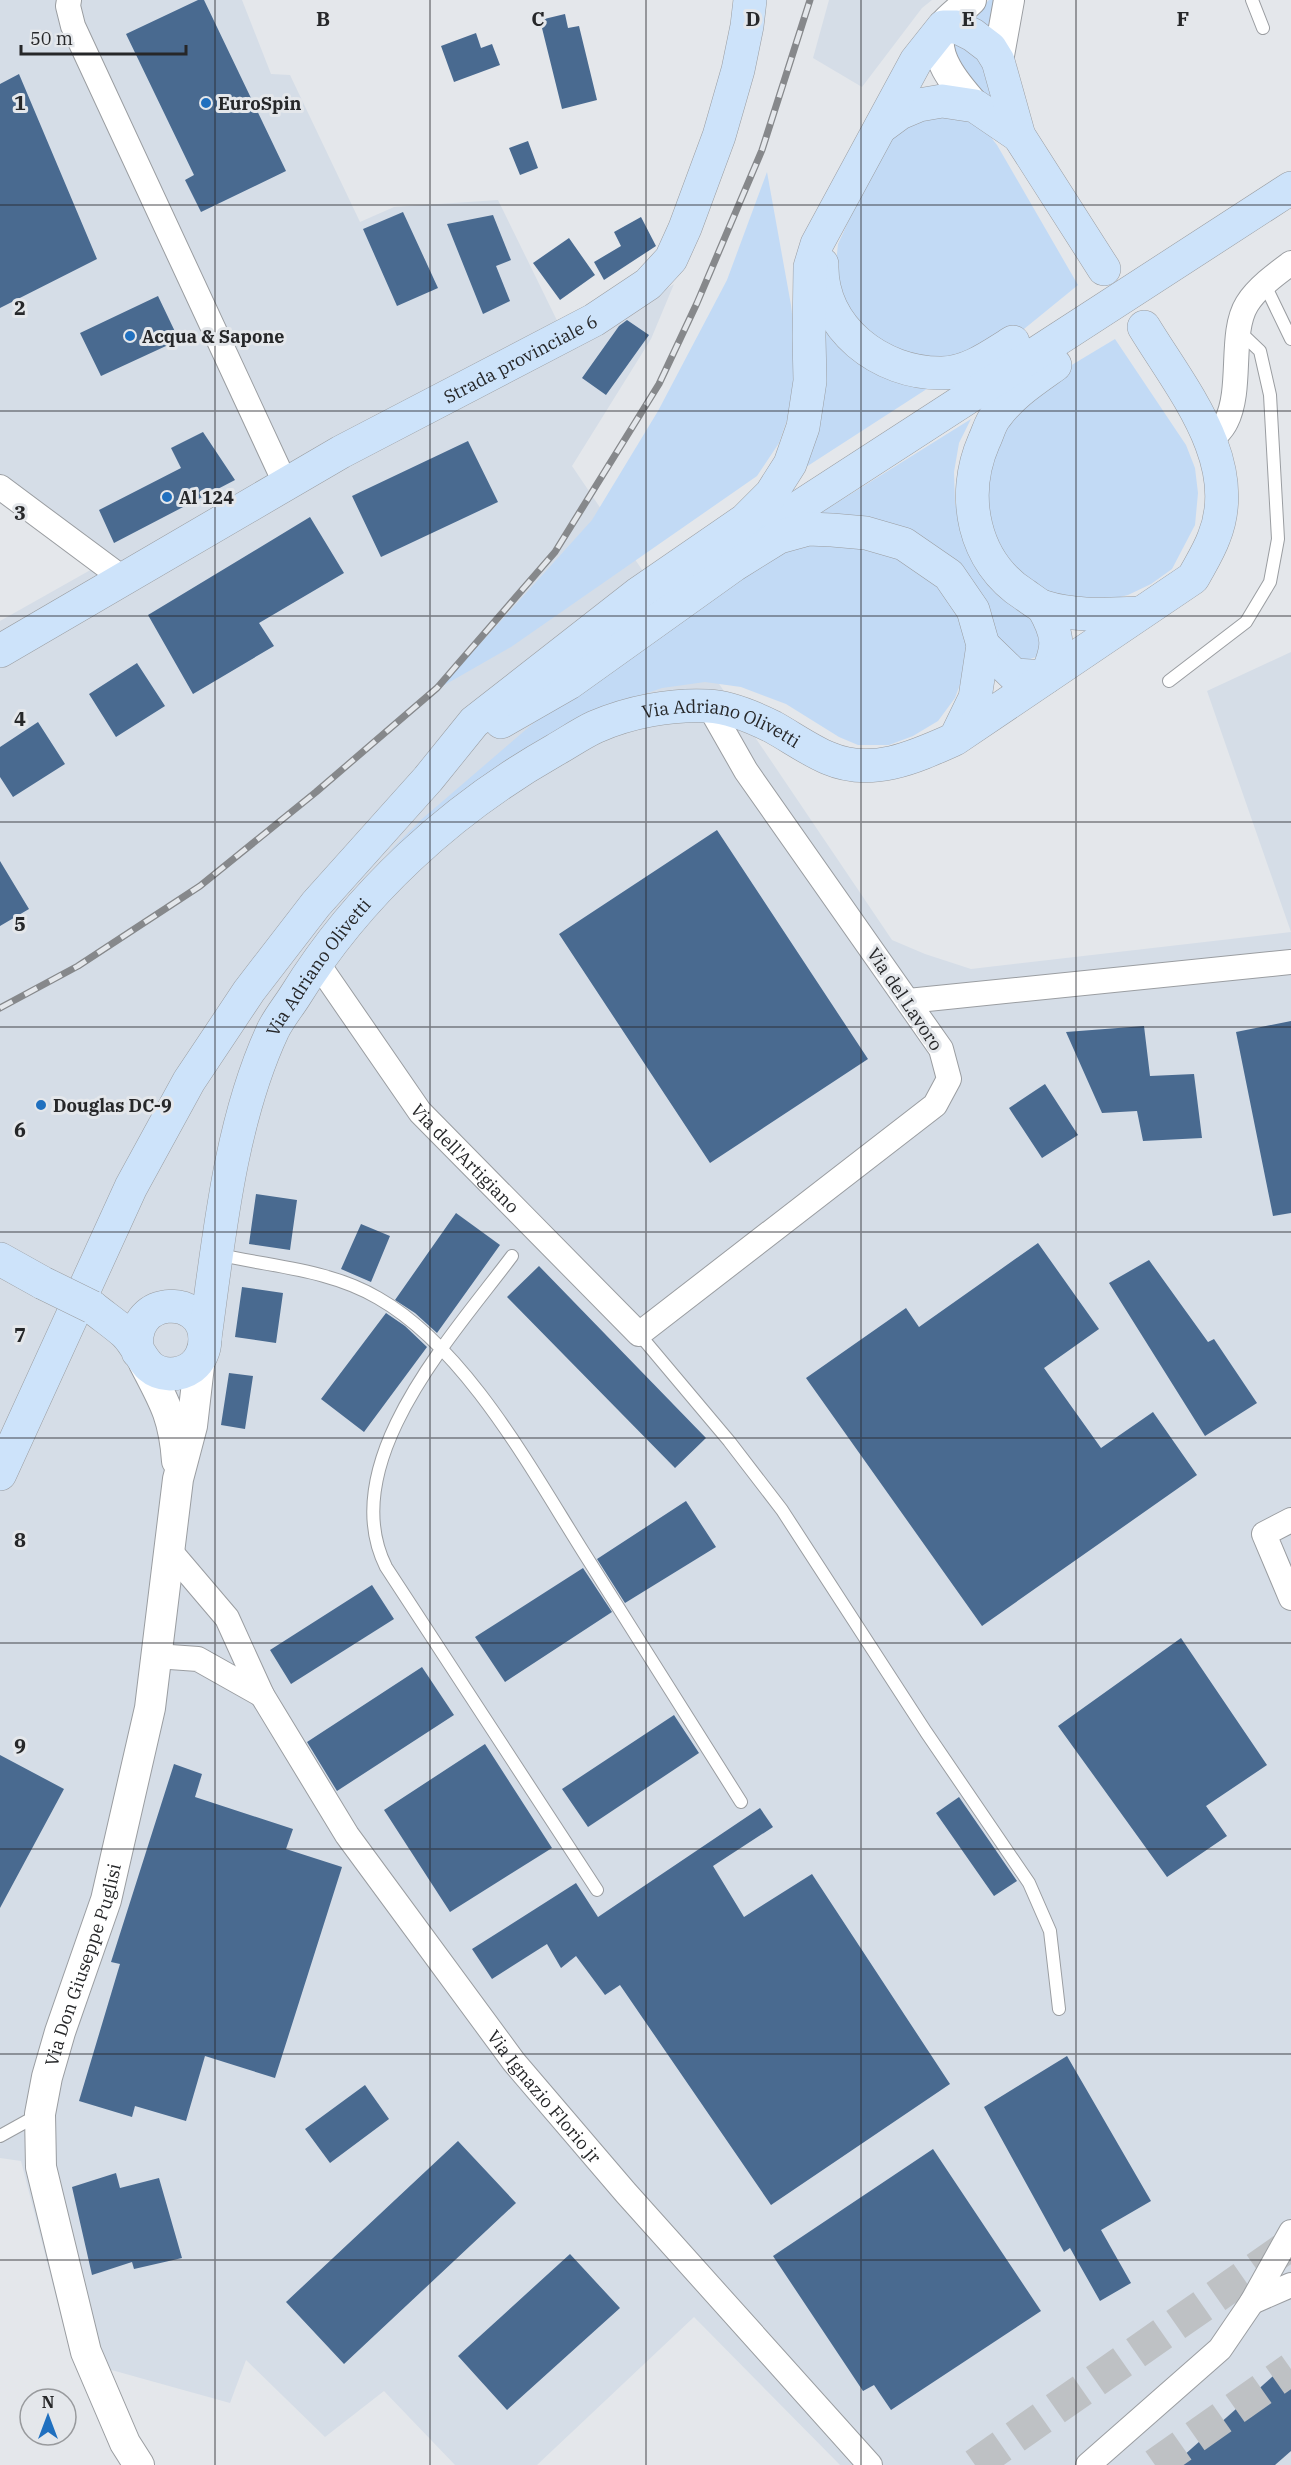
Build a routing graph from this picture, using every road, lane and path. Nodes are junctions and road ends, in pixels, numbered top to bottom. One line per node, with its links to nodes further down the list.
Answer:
1 (69, 0): 22 (street)
2 (750, 0): 22 (main road, Strada provinciale 6)
3 (971, 0): 6 (street)
4 (1009, 0): 8 (street)
5 (1252, 0): 7 (lane)
6 (943, 27): 8 (main road); 9 (street); 10 (main road)
7 (1263, 28)
8 (999, 61): 11 (main road)
9 (975, 106): 10 (main road); 11 (main road)
10 (880, 128): 14 (main road)
11 (1019, 136): 16 (main road)
12 (1291, 186): 14 (main road); 32 (main road)
13 (1291, 211): 25 (main road)
14 (833, 216): 34 (main road)
15 (1291, 263): 17 (street)
16 (1104, 269)
17 (1265, 285): 19 (street); 20 (lane)
18 (1144, 327): 21 (main road, Via Adriano Olivetti)
19 (1239, 331): 21 (street); 30 (lane)
20 (1291, 339)
21 (1211, 441): 26 (main road, Via Adriano Olivetti)
22 (285, 485): 24 (main road, Strada provinciale 6)
23 (0, 487): 24 (street)
24 (125, 580): 28 (main road, Strada provinciale 6)
25 (1043, 607): 26 (main road); 29 (main road)
26 (1140, 614): 29 (main road, Via Adriano Olivetti)
27 (983, 645): 29 (main road); 32 (main road); 33 (main road)
28 (0, 651)
29 (1046, 677): 33 (main road, Via Adriano Olivetti)
30 (1169, 681)
31 (709, 706): 33 (main road, Via Adriano Olivetti); 35 (main road, Via Adriano Olivetti); 37 (street, Via del Lavoro)
32 (489, 729): 34 (main road)
33 (954, 739)
34 (428, 779): 47 (main road)
35 (316, 961): 38 (main road, Via Adriano Olivetti); 43 (street, Via dell'Artigiano)
36 (1291, 962): 37 (street)
37 (908, 1001): 43 (street, Via del Lavoro)
38 (217, 1254): 42 (main road, Via Adriano Olivetti); 44 (main road, Via Adriano Olivetti); 45 (lane)
39 (512, 1256): 45 (lane)
40 (0, 1259): 41 (main road, bridge)
41 (92, 1307): 42 (main road); 46 (main road)
42 (161, 1308): 44 (main road); 46 (main road)
43 (639, 1334): 56 (lane)
44 (203, 1348): 46 (main road); 48 (street, Via Don Giuseppe Puglisi)
45 (442, 1350): 54 (lane); 55 (lane)
46 (141, 1357): 48 (street, Via Don Giuseppe Puglisi)
47 (0, 1474)
48 (178, 1479): 50 (street, Via Don Giuseppe Puglisi)
49 (1291, 1520): 51 (street)
50 (170, 1551): 52 (street, Via Don Giuseppe Puglisi); 53 (street, Via Ignazio Florio jr)
51 (1291, 1598)
52 (156, 1656): 53 (street); 57 (street, Via Don Giuseppe Puglisi)
53 (262, 1695): 64 (street, Via Ignazio Florio jr)
54 (741, 1802)
55 (597, 1890)
56 (1059, 2008)
57 (40, 2114): 58 (lane); 62 (street, Via Don Giuseppe Puglisi)
58 (0, 2136)
59 (1291, 2232): 61 (street)
60 (1291, 2285): 61 (street)
61 (1252, 2302): 65 (street)
62 (132, 2454): 63 (street)
63 (157, 2465)
64 (870, 2465)
65 (1089, 2465)

